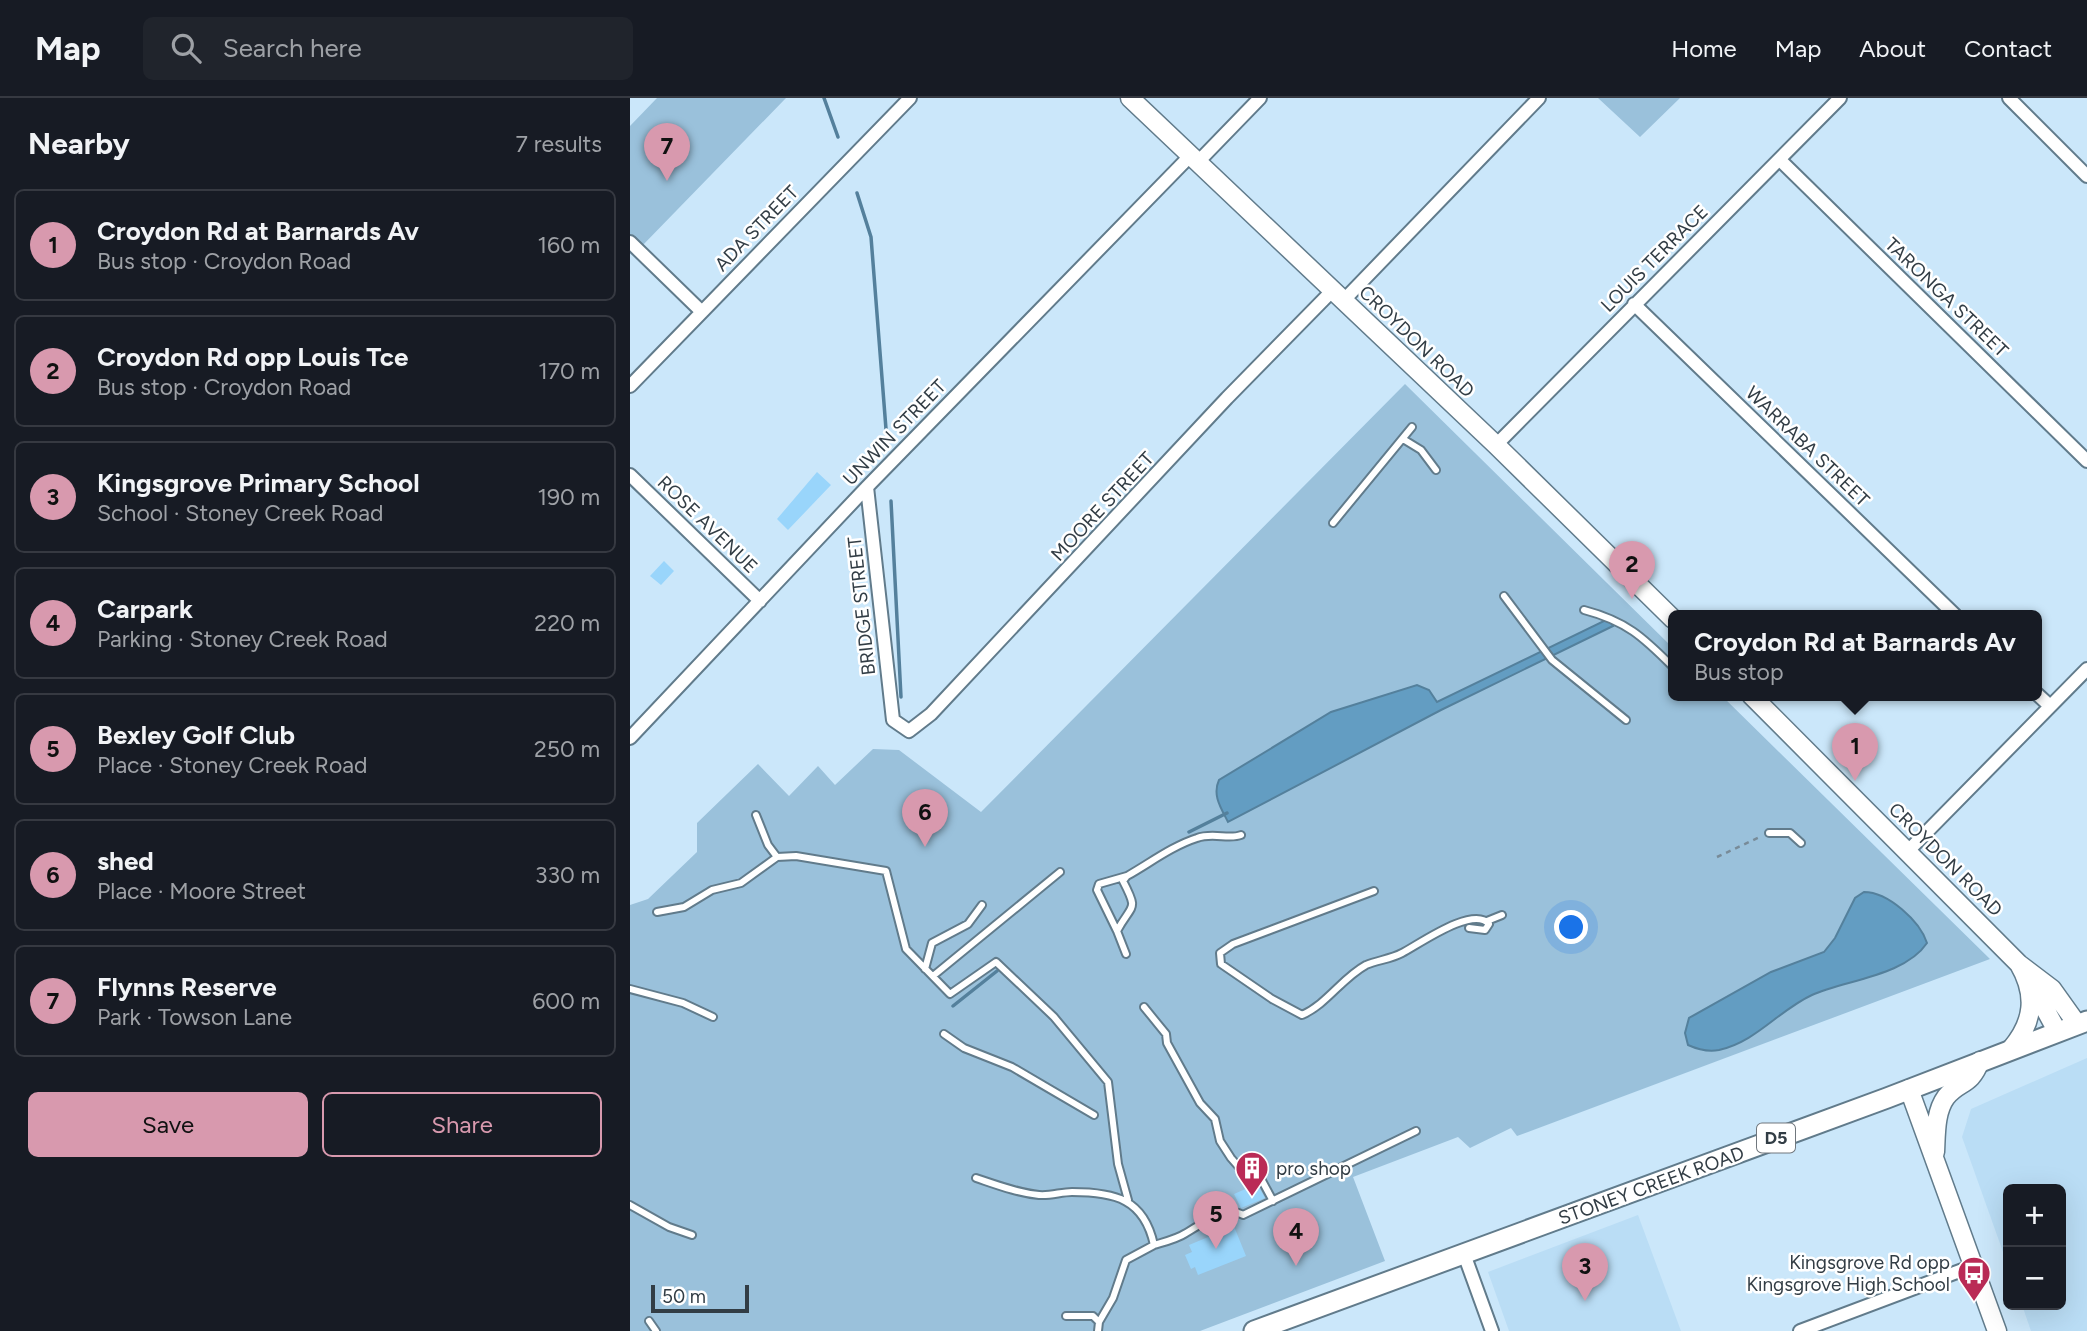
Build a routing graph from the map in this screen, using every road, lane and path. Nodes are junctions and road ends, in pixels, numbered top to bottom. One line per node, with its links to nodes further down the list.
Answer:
1 (910, 98): 13 (street, ADA STREET)
2 (1130, 98): 7 (main road, CROYDON ROAD)
3 (1261, 98): 7 (street, UNWIN STREET)
4 (1539, 98): 11 (street, MOORE STREET)
5 (1840, 98): 8 (street, LOUIS TERRACE)
6 (2009, 98): 9 (street)
7 (1194, 160): 11 (main road, CROYDON ROAD); 21 (street, UNWIN STREET)
8 (1780, 160): 12 (street, LOUIS TERRACE); 18 (street, TARONGA STREET)
9 (2087, 176)
10 (630, 242): 13 (street)
11 (1338, 295): 17 (main road, CROYDON ROAD); 33 (street, MOORE STREET)
12 (1634, 304): 17 (street, LOUIS TERRACE); 26 (street, WARRABA STREET)
13 (702, 312): 14 (street, ADA STREET)
14 (630, 386)
15 (1412, 427): 16 (lane)
16 (1403, 439): 19 (lane); 22 (lane)
17 (1496, 445): 27 (main road, CROYDON ROAD)
18 (2087, 461)
19 (1436, 470)
20 (630, 475): 24 (street, ROSE AVENUE)
21 (867, 487): 24 (street, UNWIN STREET); 33 (street, BRIDGE STREET)
22 (1333, 523)
23 (1504, 596): 34 (lane)
24 (760, 601): 35 (street, UNWIN STREET)
25 (1584, 610): 28 (lane)
26 (1950, 610)
27 (1668, 614)
28 (1668, 662)
29 (2087, 669): 32 (street)
30 (2042, 699): 32 (street)
31 (1757, 701): 40 (main road, CROYDON ROAD)
32 (2050, 706): 40 (street)
33 (893, 720)
34 (1626, 720)
35 (630, 738)
36 (756, 815): 41 (lane)
37 (1769, 833): 39 (lane); 42 (path)
38 (1241, 835): 44 (lane)
39 (1801, 843)
40 (1909, 850): 53 (main road, CROYDON ROAD)
41 (777, 857): 47 (lane); 54 (lane)
42 (1717, 857)
43 (1060, 872): 55 (lane)
44 (1126, 876): 51 (lane); 51 (lane)
45 (1374, 891): 49 (lane)
46 (982, 905): 54 (lane)
47 (657, 912)
48 (1502, 915): 49 (lane)
49 (1487, 921): 50 (lane)
50 (1469, 928)
51 (1117, 931): 52 (lane)
52 (1126, 954)
53 (2022, 967): 59 (main road, CROYDON ROAD); 60 (main road, CROYDON ROAD); 62 (main road)
54 (925, 969): 55 (lane)
55 (933, 976): 69 (lane)
56 (630, 989): 58 (lane)
57 (1144, 1007): 70 (lane)
58 (713, 1017)
59 (2082, 1022): 60 (main road, STONEY CREEK ROAD / D5)
60 (2057, 1031): 62 (main road, STONEY CREEK ROAD / D5)
61 (944, 1034): 65 (lane)
62 (2011, 1049): 63 (main road, STONEY CREEK ROAD / D5)
63 (1980, 1061): 64 (main road, STONEY CREEK ROAD / D5); 67 (main road)
64 (1909, 1089): 67 (main road); 74 (main road, STONEY CREEK ROAD / D5)
65 (1094, 1115)
66 (1416, 1131): 70 (lane)
67 (1934, 1159): 75 (main road)
68 (976, 1178): 69 (lane)
69 (1128, 1200): 73 (lane)
70 (1273, 1201): 73 (lane)
71 (630, 1205): 72 (lane)
72 (692, 1235)
73 (1154, 1245): 78 (lane)
74 (1464, 1254): 81 (main road, STONEY CREEK ROAD / D5); 82 (street)
75 (1973, 1266): 83 (street); 84 (main road)
76 (1066, 1316): 78 (lane)
77 (649, 1321): 79 (lane)
78 (1099, 1322): 80 (lane)
79 (656, 1331)
80 (1098, 1331)
81 (1254, 1331)
82 (1492, 1331)
83 (1800, 1331)
84 (1997, 1331)

